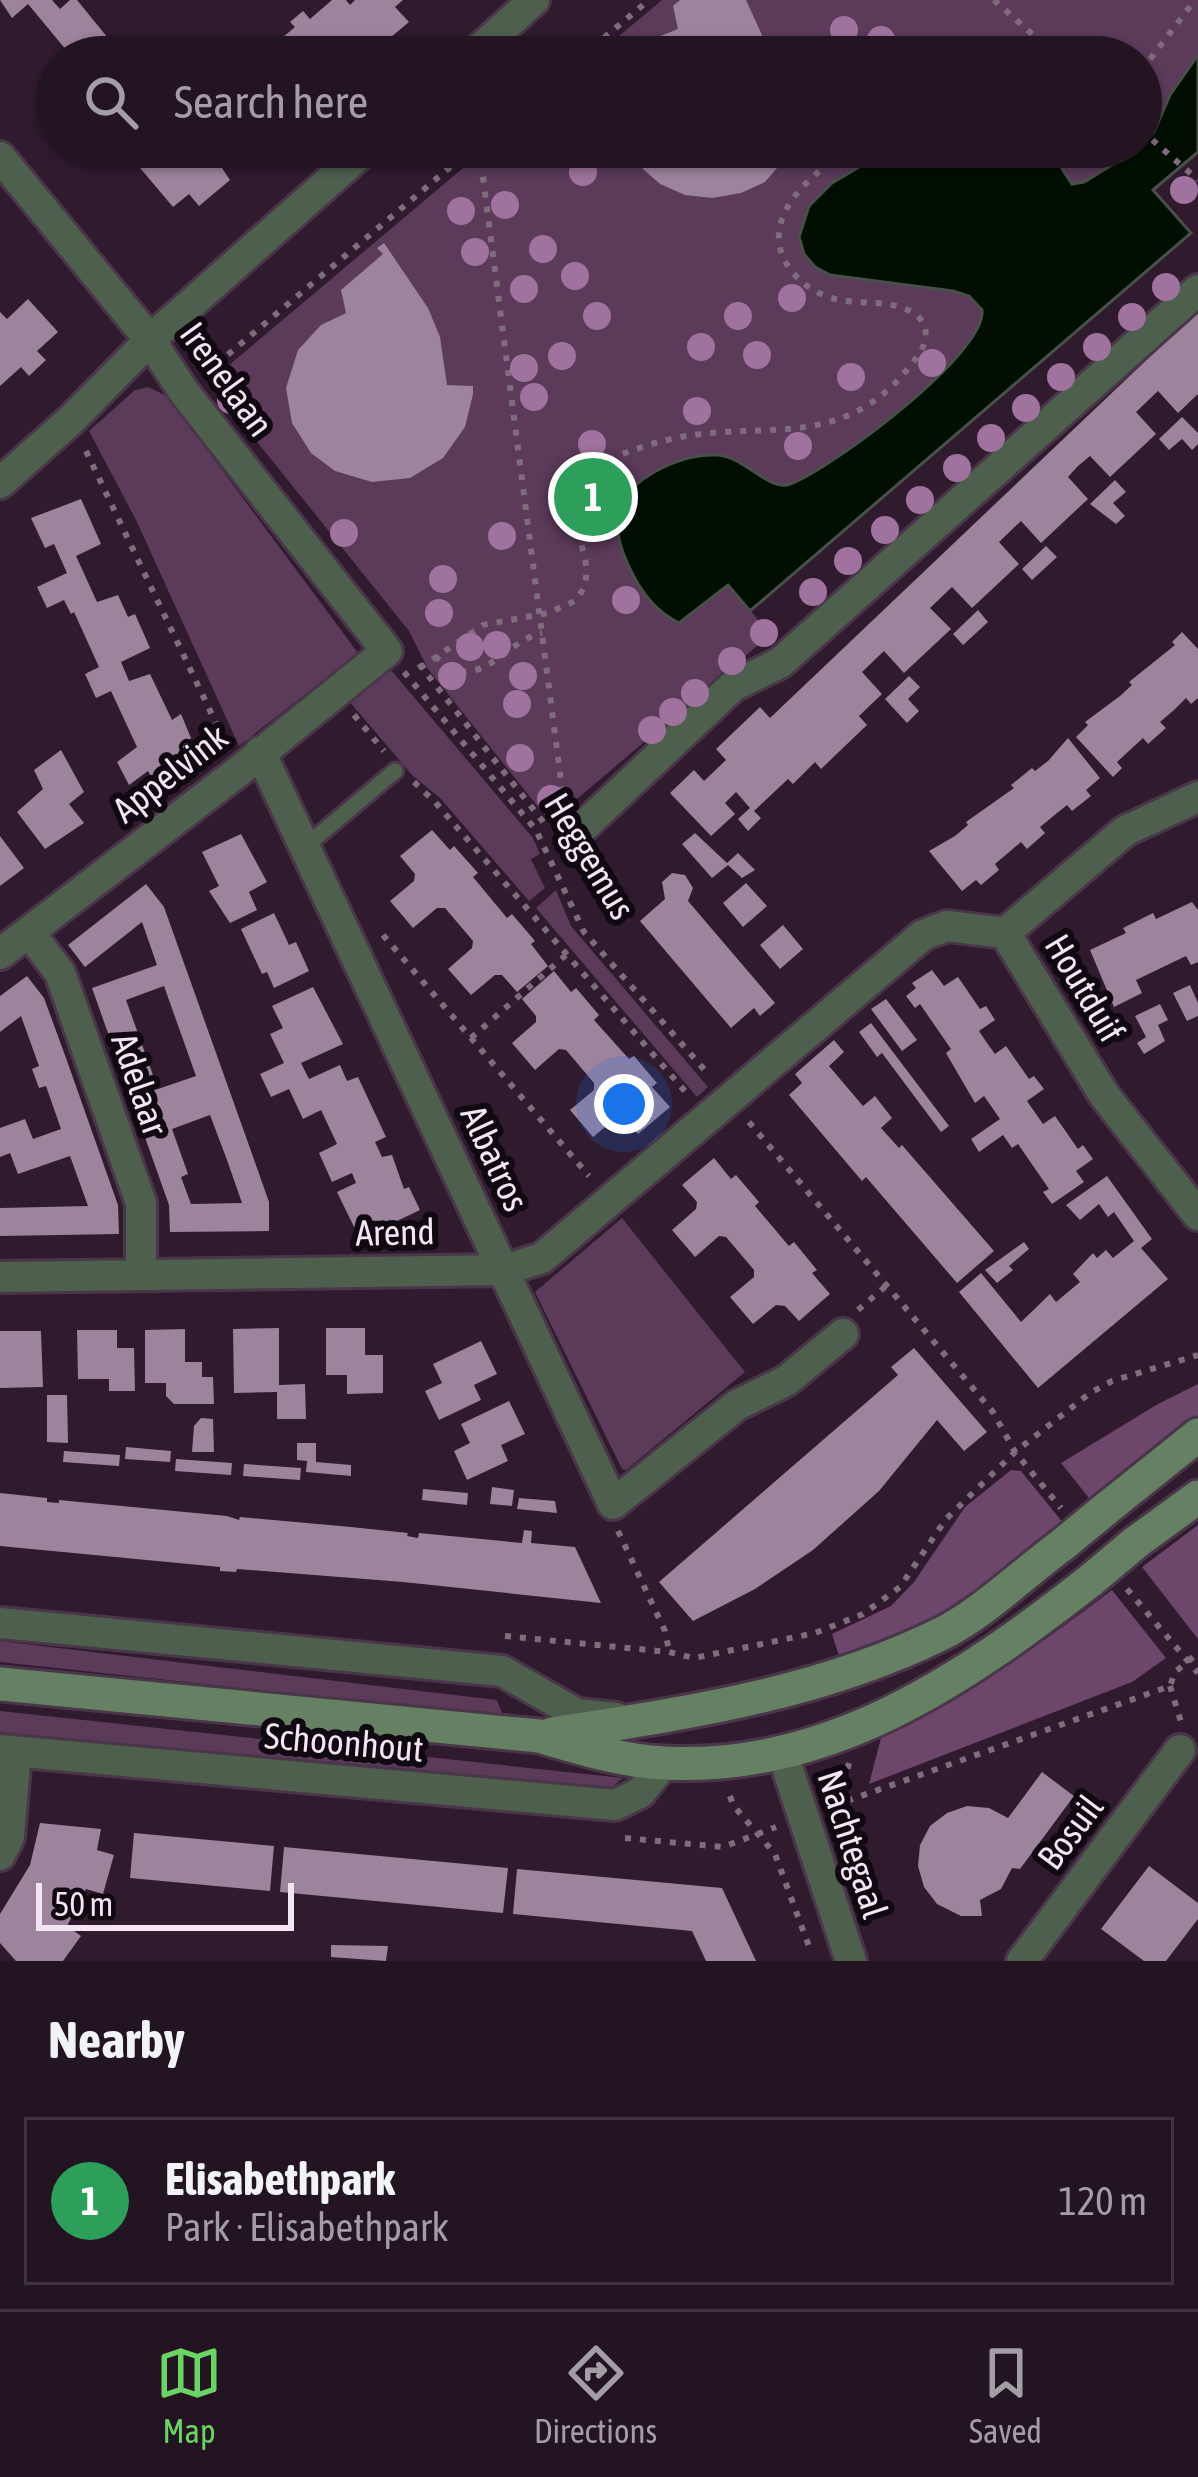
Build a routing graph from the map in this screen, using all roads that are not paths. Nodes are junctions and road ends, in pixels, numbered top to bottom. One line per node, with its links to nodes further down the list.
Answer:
1 (534, 0): 2 (street)
2 (494, 36)
3 (0, 157): 6 (street, Irenelaan)
4 (344, 168): 6 (street)
5 (1198, 290): 12 (street)
6 (150, 340): 7 (street); 8 (street, Irenelaan)
7 (0, 483)
8 (387, 651): 9 (street, Appelvink)
9 (249, 761): 13 (street, Albatros); 14 (street, Appelvink)
10 (403, 775): 13 (lane)
11 (1198, 797): 15 (street, Houtduif)
12 (571, 837)
13 (307, 845): 18 (street, Albatros)
14 (29, 932): 16 (street, Appelvink); 19 (street, Adelaar)
15 (1005, 933): 17 (street, Houtduif); 18 (street, Arend)
16 (0, 954)
17 (1198, 1215)
18 (504, 1270): 19 (street, Arend); 21 (street, Albatros)
19 (141, 1274): 20 (street, Arend)
20 (0, 1277)
21 (844, 1334)
22 (1198, 1435): 26 (main road, Schoonhout, bridge)
23 (1198, 1497): 31 (main road, Schoonhout, bridge)
24 (0, 1623): 27 (street, Schoonhout)
25 (0, 1684): 28 (main road, Schoonhout)
26 (765, 1698): 27 (main road, Schoonhout); 31 (main road)
27 (640, 1720): 28 (main road, Schoonhout)
28 (538, 1736): 32 (main road, Schoonhout)
29 (1180, 1750): 35 (street, Bosuil)
30 (8, 1751): 32 (street, Schoonhout); 33 (street)
31 (782, 1752): 32 (main road, Schoonhout); 34 (street, Nachtegaal)
32 (664, 1763)
33 (0, 1855)
34 (850, 1961)
35 (1022, 1961)

